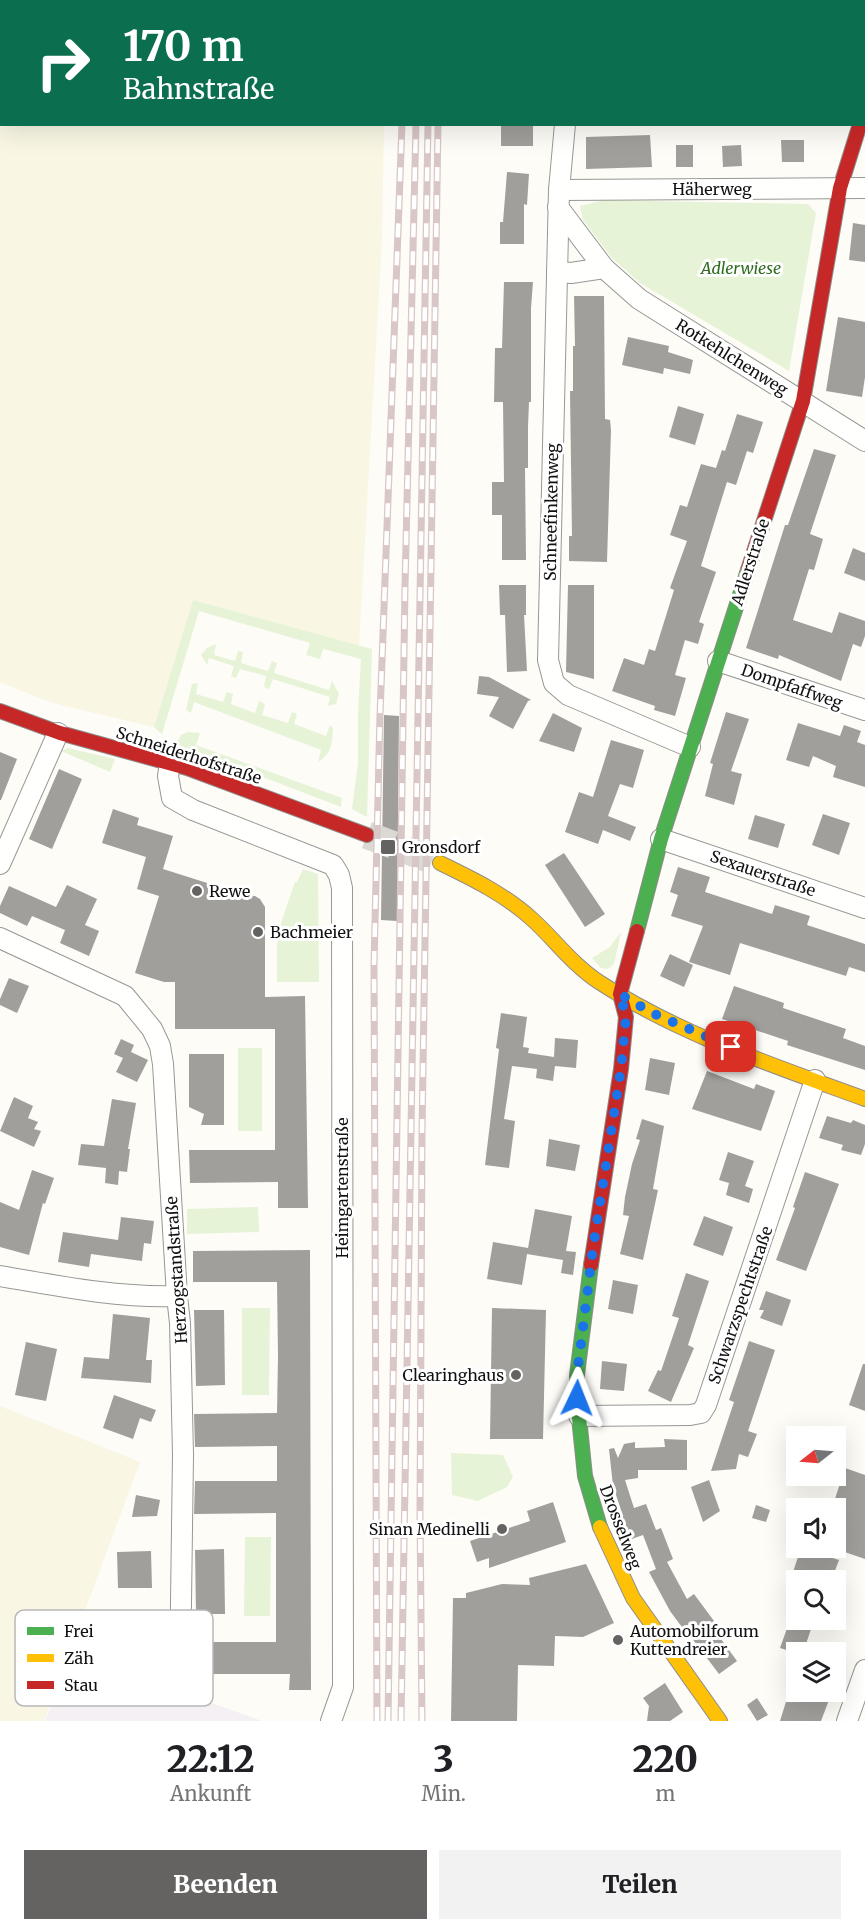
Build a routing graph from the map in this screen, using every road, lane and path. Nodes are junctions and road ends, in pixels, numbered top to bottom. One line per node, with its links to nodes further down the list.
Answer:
1 (565, 126): 5 (street, Schneefinkenweg)
2 (859, 126): 3 (street, Adlerstraße)
3 (840, 188): 4 (street, Häherweg); 5 (street, Häherweg); 8 (street, Adlerstraße)
4 (865, 188)
5 (559, 198): 6 (street, Rotkehlchenweg); 7 (street, Schneefinkenweg)
6 (604, 268): 7 (street); 8 (street, Rotkehlchenweg)
7 (557, 272): 14 (street, Schneefinkenweg)
8 (803, 401): 9 (street, Rotkehlchenweg); 10 (street, Adlerstraße)
9 (865, 441)
10 (718, 661): 11 (street, Dompfaffweg); 14 (street, Adlerstraße)
11 (865, 710)
12 (0, 711): 13 (street, Schneiderhofstraße)
13 (58, 733): 15 (street, Schneiderhofstraße); 19 (street)
14 (690, 747): 17 (street, Adlerstraße)
15 (170, 763): 16 (street, Schneiderhofstraße); 30 (street, Heimgartenstraße)
16 (367, 835)
17 (661, 839): 20 (street, Sexauerstraße); 22 (street, Adlerstraße)
18 (440, 863): 22 (street)
19 (0, 864)
20 (865, 908)
21 (0, 938): 26 (street, Herzogstandstraße)
22 (620, 994): 23 (street); 27 (street, Drosselweg)
23 (815, 1080): 24 (street); 27 (street, Schwarzspechtstraße)
24 (865, 1099)
25 (0, 1276): 26 (street)
26 (177, 1296): 28 (street, Herzogstandstraße)
27 (579, 1416): 31 (street, Drosselweg)
28 (181, 1610)
29 (865, 1670): 32 (street)
30 (331, 1721)
31 (720, 1721)
32 (847, 1721)

